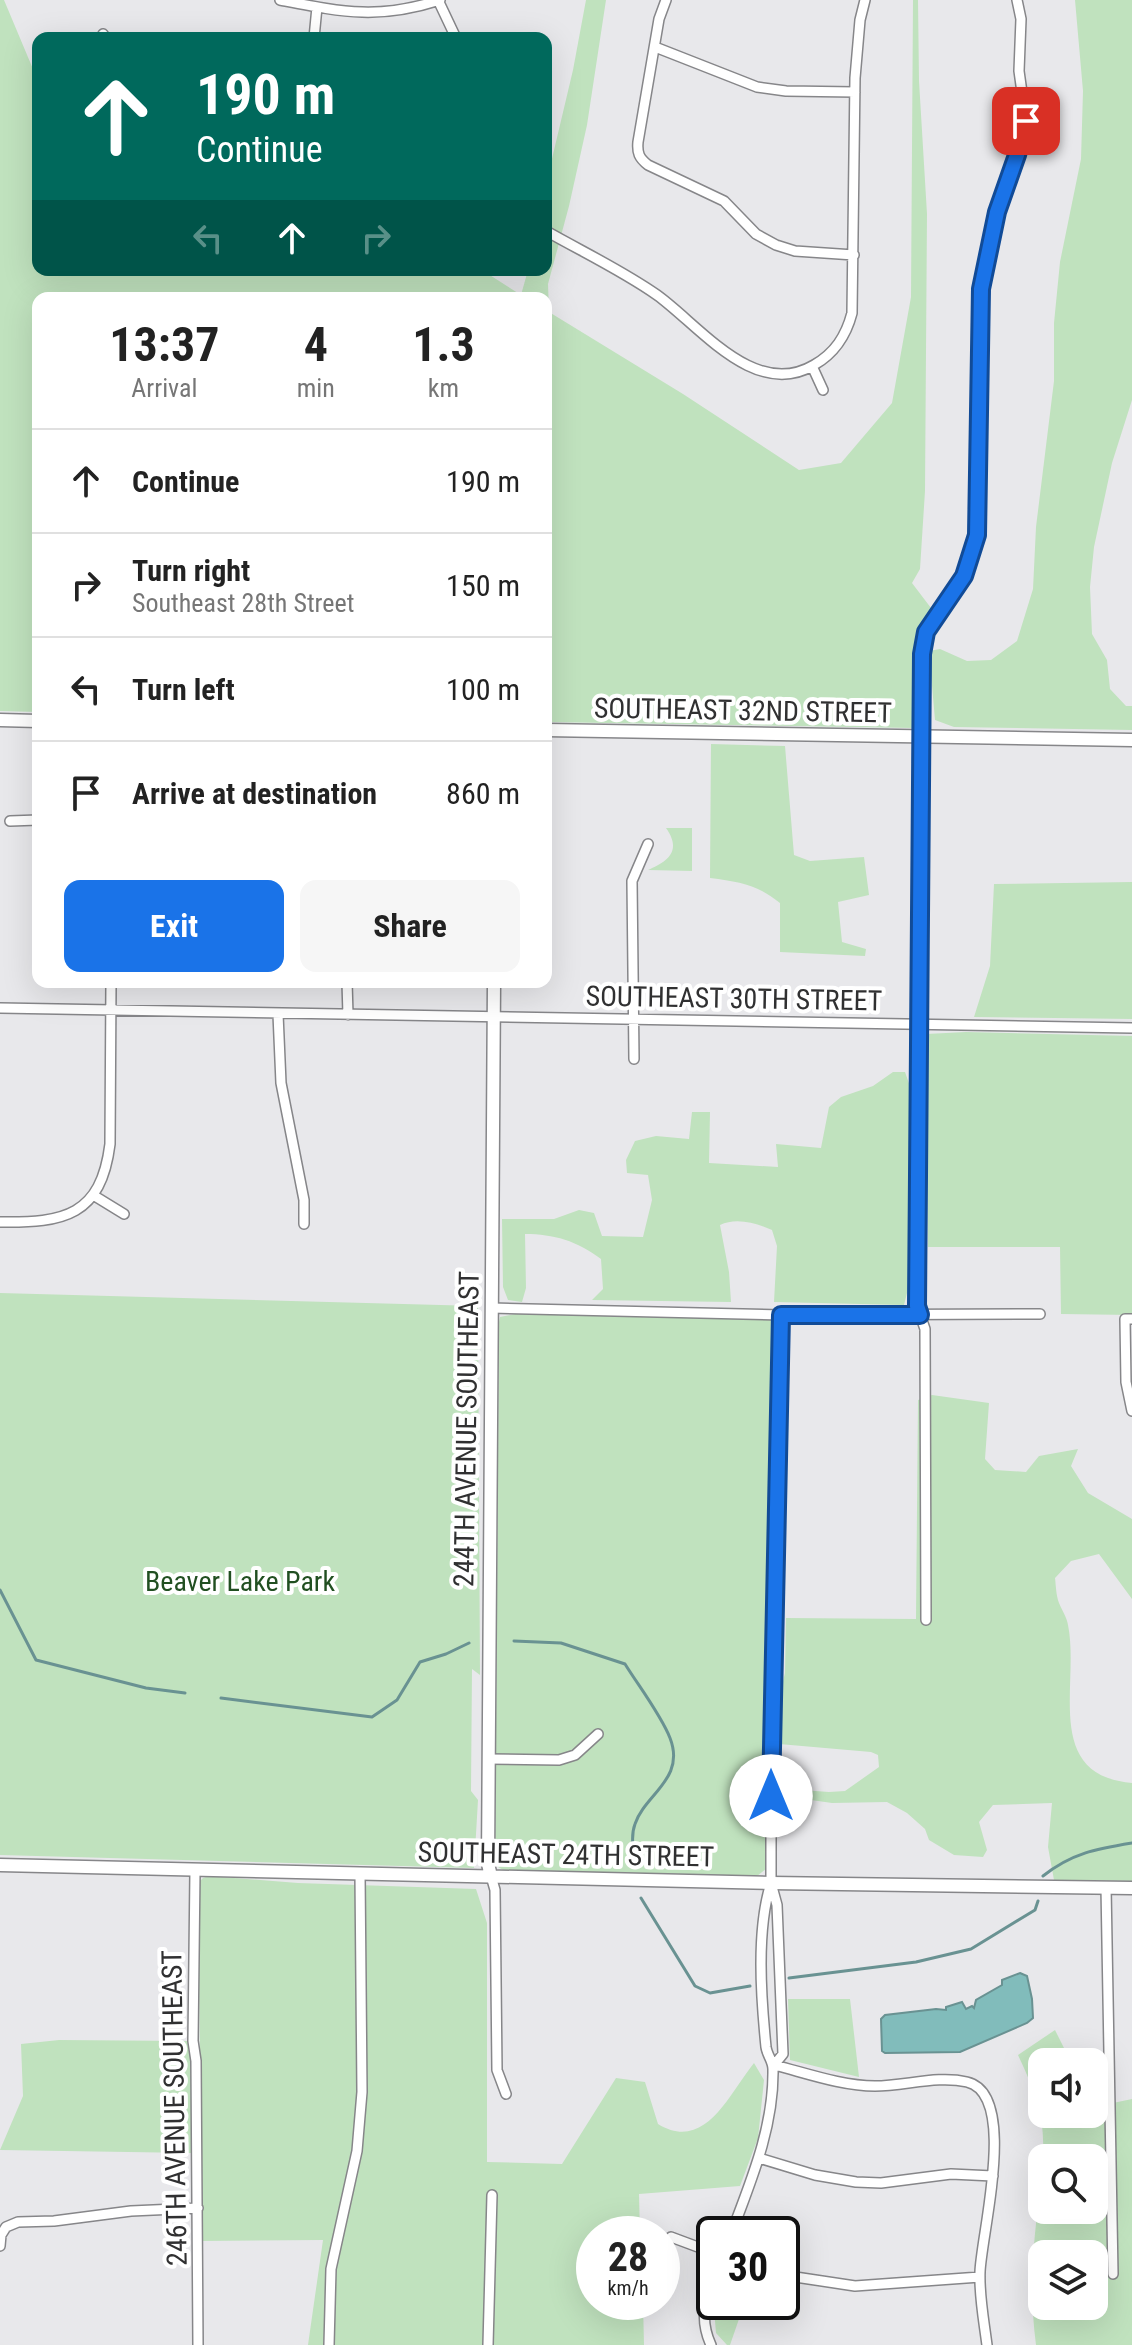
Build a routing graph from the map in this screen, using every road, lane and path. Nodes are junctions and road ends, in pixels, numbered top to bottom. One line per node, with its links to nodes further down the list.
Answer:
1 (280, 0): 6 (street)
2 (439, 0): 6 (street); 8 (street)
3 (666, 0): 9 (street)
4 (865, 0): 10 (street)
5 (1017, 0): 18 (street)
6 (317, 7): 7 (street)
7 (315, 32)
8 (453, 32)
9 (655, 47): 10 (street); 12 (street)
10 (855, 92): 12 (street)
11 (552, 234): 13 (street)
12 (854, 255): 13 (street)
13 (810, 368): 14 (street)
14 (823, 390)
15 (0, 720): 16 (street)
16 (32, 721)
17 (552, 730): 18 (street, SOUTHEAST 32ND STREET)
18 (923, 737): 19 (street, SOUTHEAST 32ND STREET); 32 (street)
19 (1132, 740)
20 (32, 820): 21 (street)
21 (10, 821)
22 (648, 844): 31 (street)
23 (111, 988): 27 (street)
24 (347, 988): 29 (street)
25 (494, 988): 30 (street, 244TH AVENUE SOUTHEAST)
26 (0, 1008): 27 (street, SOUTHEAST 30TH STREET)
27 (111, 1010): 28 (street, SOUTHEAST 30TH STREET); 35 (street)
28 (278, 1014): 29 (street, SOUTHEAST 30TH STREET); 38 (street)
29 (348, 1015): 30 (street, SOUTHEAST 30TH STREET)
30 (494, 1017): 31 (street, SOUTHEAST 30TH STREET); 39 (street, 244TH AVENUE SOUTHEAST)
31 (635, 1019): 32 (street, SOUTHEAST 30TH STREET); 34 (street)
32 (920, 1023): 33 (street, SOUTHEAST 30TH STREET); 42 (street)
33 (1132, 1028)
34 (634, 1059)
35 (93, 1195): 36 (street); 37 (street)
36 (124, 1214)
37 (0, 1222)
38 (304, 1224)
39 (492, 1308): 41 (street); 47 (street, 244TH AVENUE SOUTHEAST)
40 (1040, 1314): 42 (street)
41 (781, 1315): 42 (street); 52 (street)
42 (920, 1315): 45 (street)
43 (1129, 1319): 44 (street)
44 (1132, 1411)
45 (926, 1620)
46 (598, 1734): 47 (street)
47 (488, 1759): 51 (street, 244TH AVENUE SOUTHEAST)
48 (0, 1865): 49 (street, SOUTHEAST 24TH STREET)
49 (195, 1871): 50 (street, SOUTHEAST 24TH STREET); 60 (street, 246TH AVENUE SOUTHEAST)
50 (360, 1874): 51 (street, SOUTHEAST 24TH STREET); 68 (street)
51 (491, 1876): 52 (street, SOUTHEAST 24TH STREET); 56 (street)
52 (771, 1883): 53 (street, SOUTHEAST 24TH STREET); 55 (street); 55 (street)
53 (1106, 1887): 54 (street, SOUTHEAST 24TH STREET); 63 (street)
54 (1132, 1888)
55 (774, 2065): 57 (street); 58 (street)
56 (506, 2094)
57 (759, 2158): 58 (street); 61 (street)
58 (993, 2176): 64 (street)
59 (492, 2195): 69 (street)
60 (198, 2208): 62 (street); 67 (street, 246TH AVENUE SOUTHEAST)
61 (738, 2216)
62 (0, 2246)
63 (1113, 2274)
64 (980, 2277): 65 (street); 71 (street)
65 (800, 2278)
66 (705, 2320): 70 (street)
67 (198, 2345)
68 (329, 2345)
69 (488, 2345)
70 (711, 2345)
71 (987, 2345)

